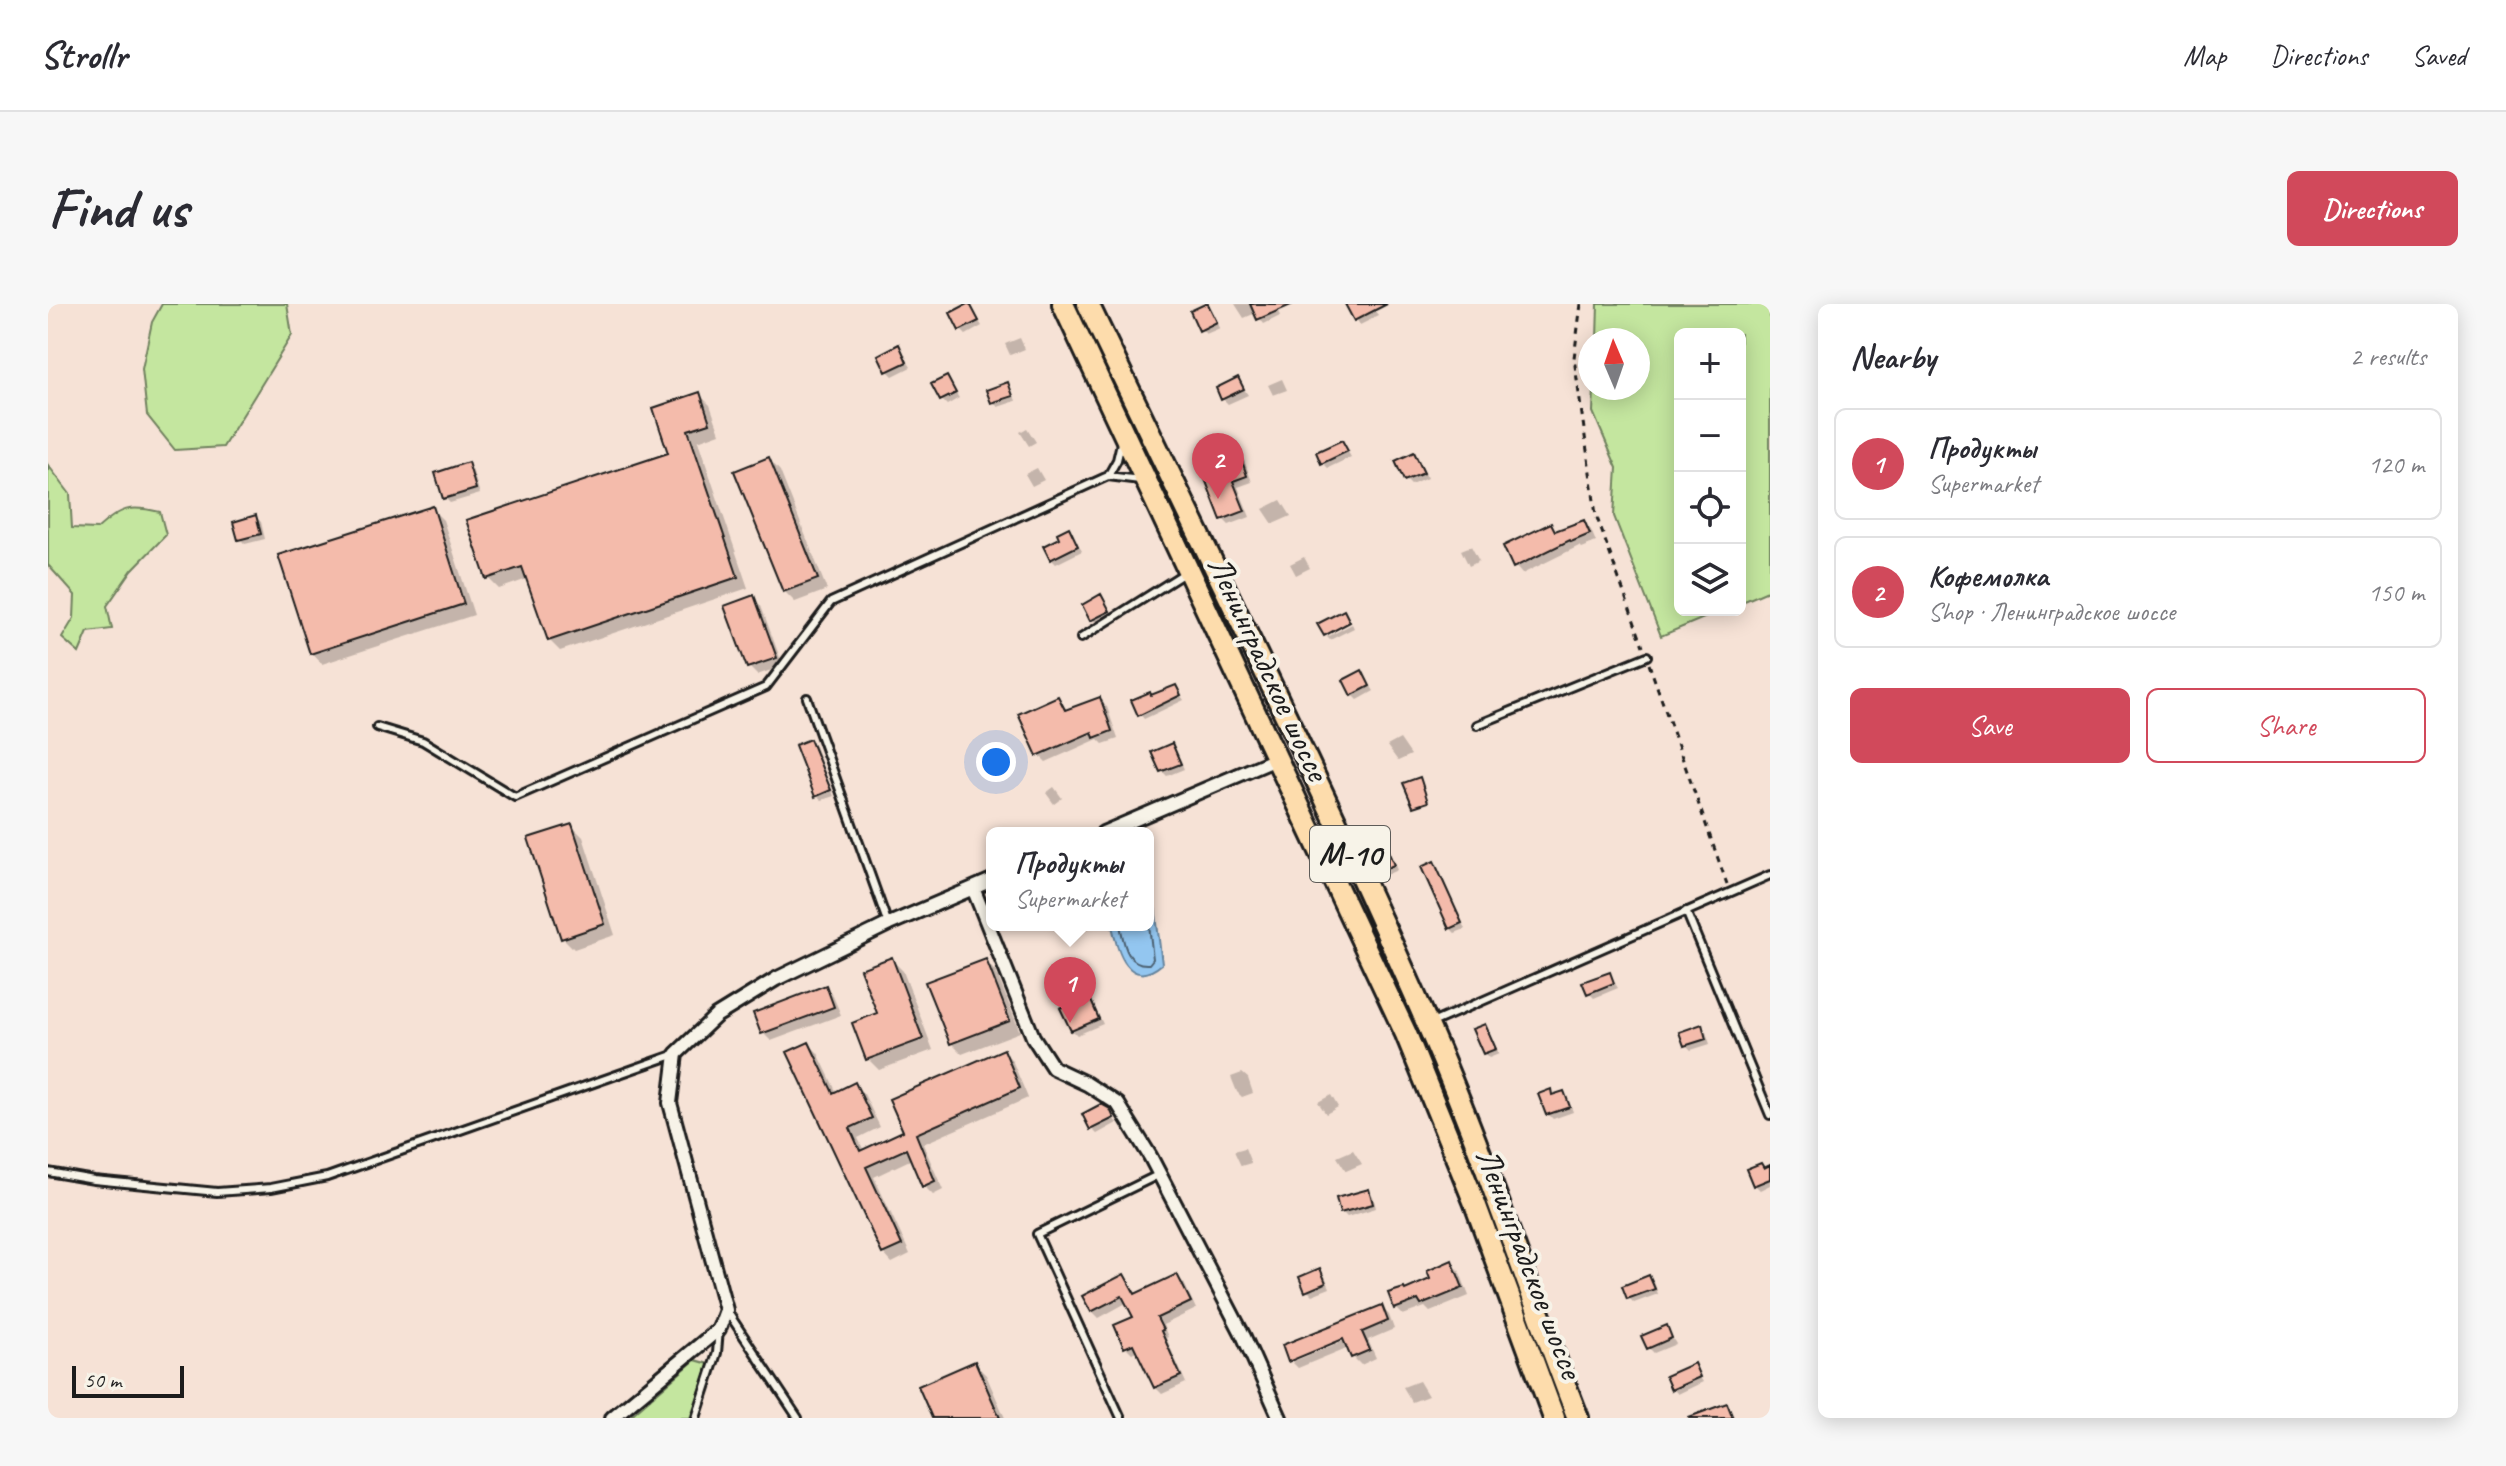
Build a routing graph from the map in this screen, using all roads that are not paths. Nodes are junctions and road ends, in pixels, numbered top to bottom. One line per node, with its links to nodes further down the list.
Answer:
1 (1063, 304): 3 (highway, Ленинградское шоссе / М-10)
2 (1088, 304): 21 (highway, Ленинградское шоссе / М-10)
3 (1123, 430): 4 (lane); 5 (highway, Ленинградское шоссе / М-10)
4 (1108, 476): 5 (lane); 11 (lane)
5 (1147, 483): 6 (highway, Ленинградское шоссе / М-10)
6 (1188, 571): 7 (lane); 12 (highway, Ленинградское шоссе / М-10)
7 (1081, 638)
8 (1647, 656): 10 (lane)
9 (807, 698): 19 (lane)
10 (1477, 725)
11 (377, 727)
12 (1276, 759): 13 (street); 33 (highway, Ленинградское шоссе / М-10)
13 (1117, 827)
14 (1770, 875): 17 (lane)
15 (986, 883): 16 (street)
16 (973, 888): 18 (street); 19 (street)
17 (1686, 911): 21 (lane); 23 (lane)
18 (986, 920)
19 (889, 924): 22 (street)
20 (990, 931): 25 (street)
21 (1428, 1025): 34 (highway, Ленинградское шоссе / М-10)
22 (676, 1054): 24 (lane); 26 (street)
23 (1770, 1115)
24 (48, 1172)
25 (1160, 1174): 31 (lane); 32 (street)
26 (726, 1310): 27 (street); 30 (lane)
27 (719, 1329): 28 (street); 29 (lane)
28 (612, 1418)
29 (696, 1418)
30 (798, 1418)
31 (1121, 1418)
32 (1280, 1418)
33 (1554, 1418)
34 (1578, 1418)

